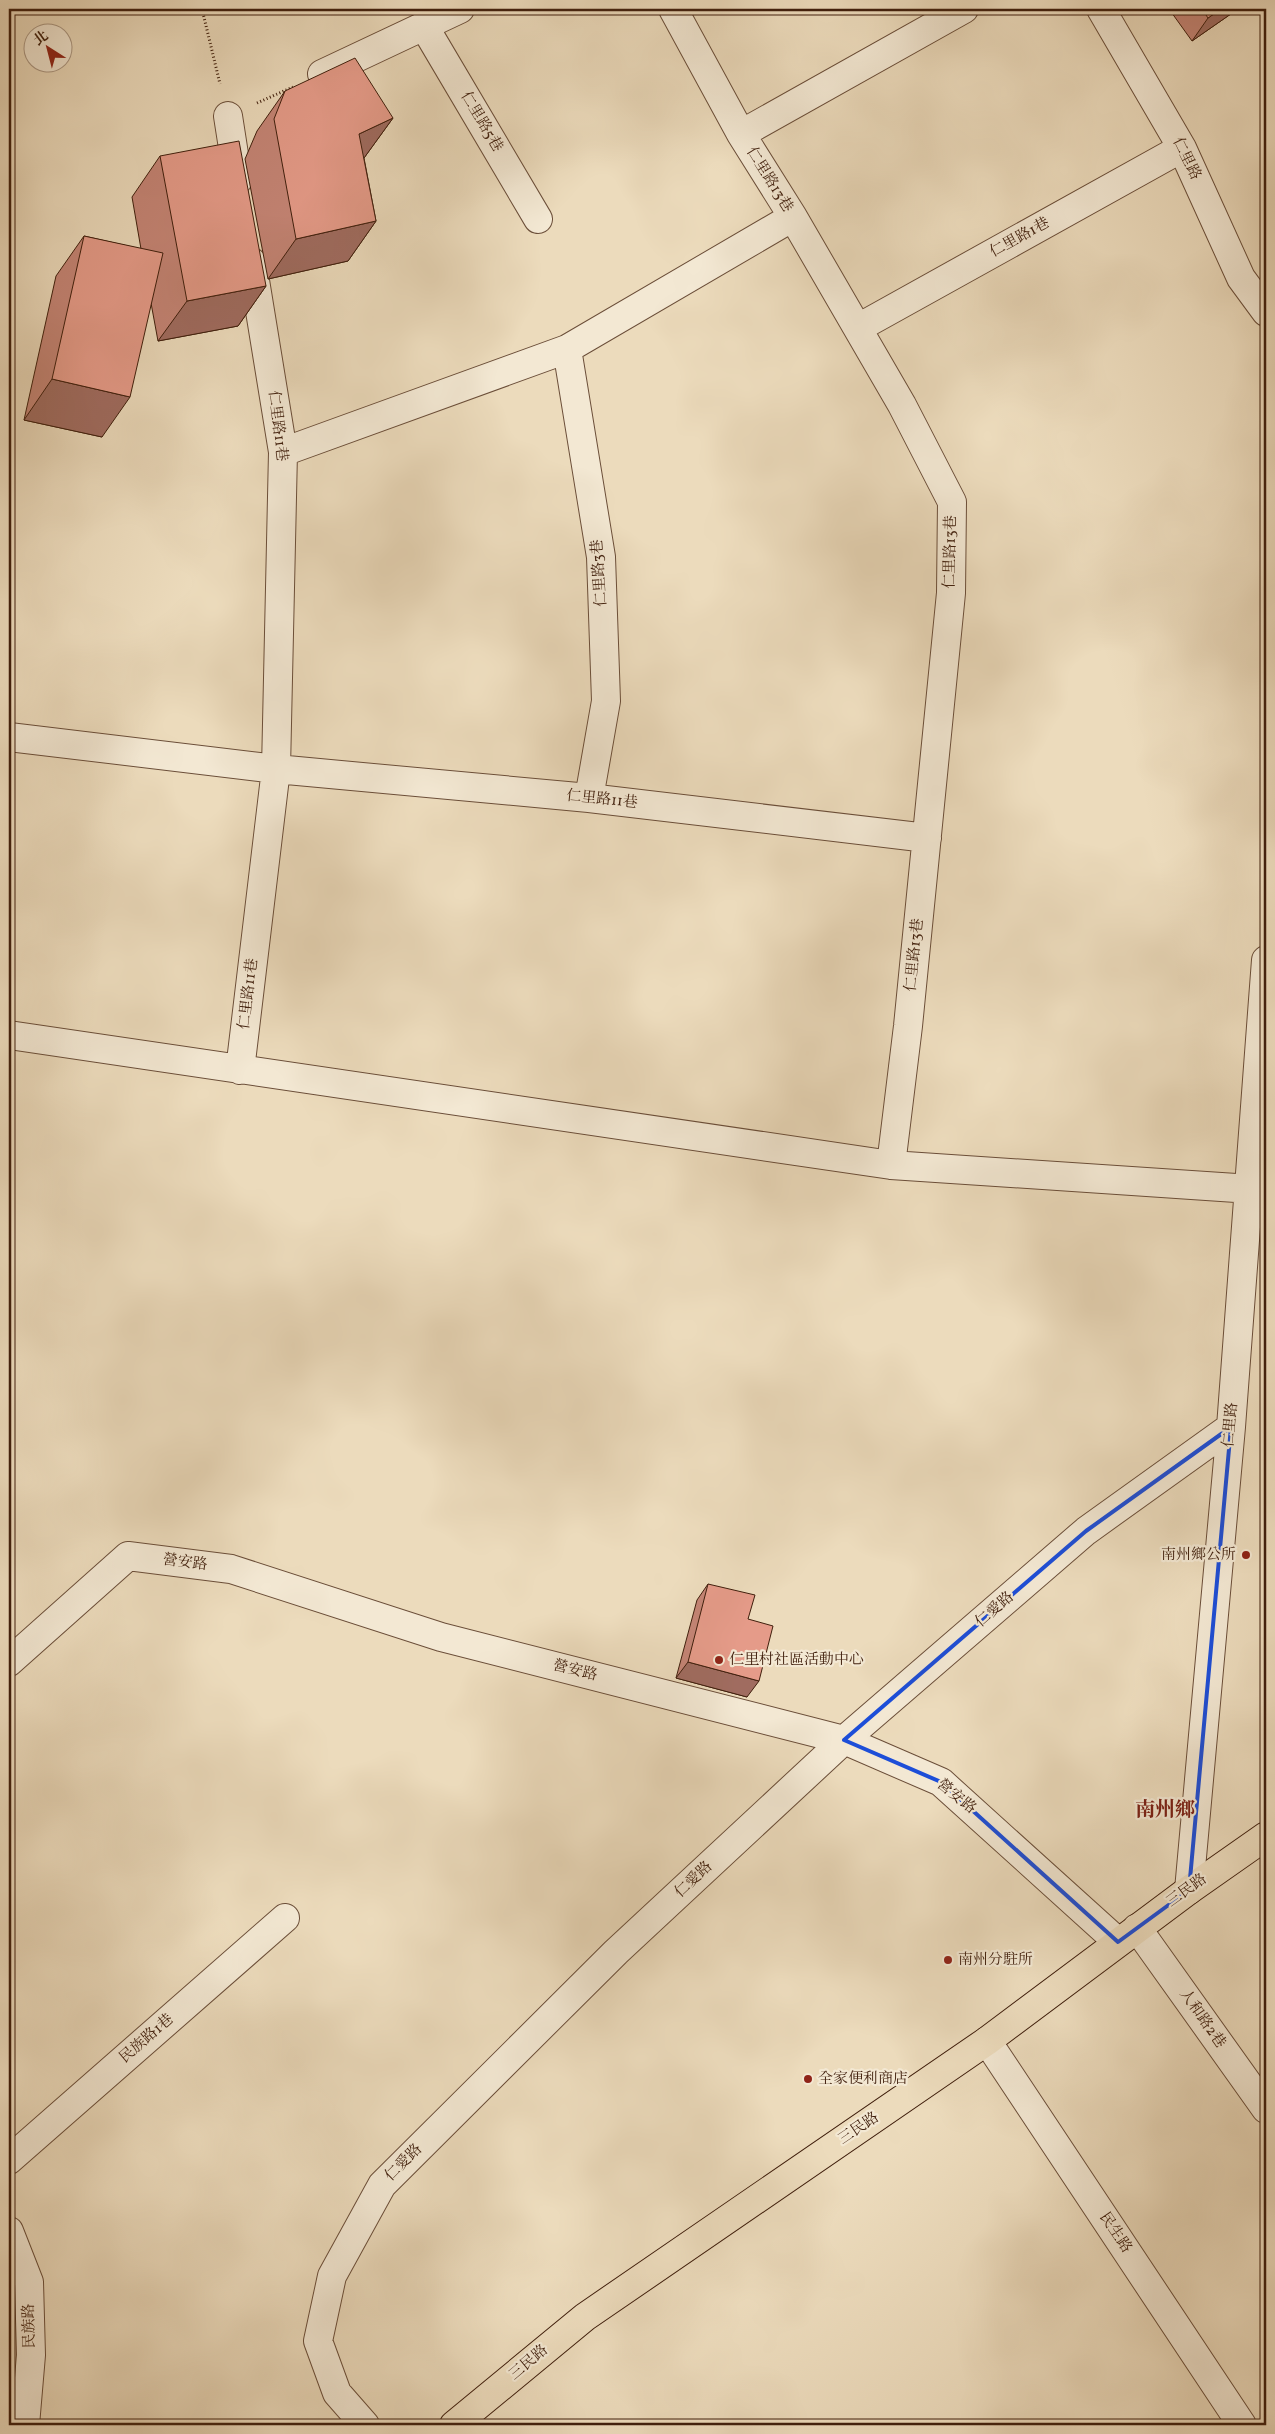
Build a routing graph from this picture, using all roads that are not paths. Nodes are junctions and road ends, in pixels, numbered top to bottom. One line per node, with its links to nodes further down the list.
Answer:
1 (460, 9): 5 (street)
2 (673, 9): 8 (street, 仁里路13巷)
3 (964, 9): 8 (street)
4 (1101, 9): 9 (street, 仁里路)
5 (424, 26): 6 (street); 12 (street, 仁里路5巷)
6 (322, 74)
7 (228, 116): 10 (street)
8 (741, 134): 11 (street, 仁里路13巷)
9 (1182, 148): 14 (street, 仁里路); 15 (street, 仁里路1巷)
10 (242, 203)
11 (793, 217): 15 (street, 仁里路13巷); 16 (street)
12 (538, 219)
13 (248, 241): 17 (street, 仁里路11巷)
14 (1266, 312)
15 (858, 328): 21 (street, 仁里路13巷)
16 (567, 349): 17 (street); 20 (street, 仁里路3巷)
17 (283, 452): 19 (street, 仁里路11巷)
18 (9, 737): 19 (street, 仁里路11巷)
19 (276, 769): 20 (street, 仁里路11巷); 24 (street, 仁里路11巷)
20 (589, 798): 21 (street, 仁里路11巷)
21 (927, 838): 25 (street, 仁里路13巷)
22 (1266, 960): 26 (street, 仁里路)
23 (9, 1035): 24 (street)
24 (240, 1070): 25 (street)
25 (891, 1165): 26 (street)
26 (1258, 1189): 27 (street, 仁里路)
27 (1231, 1427): 29 (street, 仁愛路); 31 (street, 仁里路)
28 (9, 1662): 29 (street, 營安路)
29 (844, 1740): 33 (street, 營安路); 39 (street, 仁愛路)
30 (1266, 1836): 31 (main road, 三民路)
31 (1189, 1890): 33 (main road, 三民路)
32 (285, 1918): 36 (street, 民族路1巷)
33 (1128, 1935): 34 (main road, 三民路); 35 (street, 人和路2巷)
34 (987, 2040): 40 (main road, 三民路); 41 (street, 民生路)
35 (1266, 2109)
36 (9, 2160)
37 (9, 2231): 38 (street, 民族路)
38 (25, 2425)
39 (365, 2425)
40 (454, 2425)
41 (1242, 2425)

